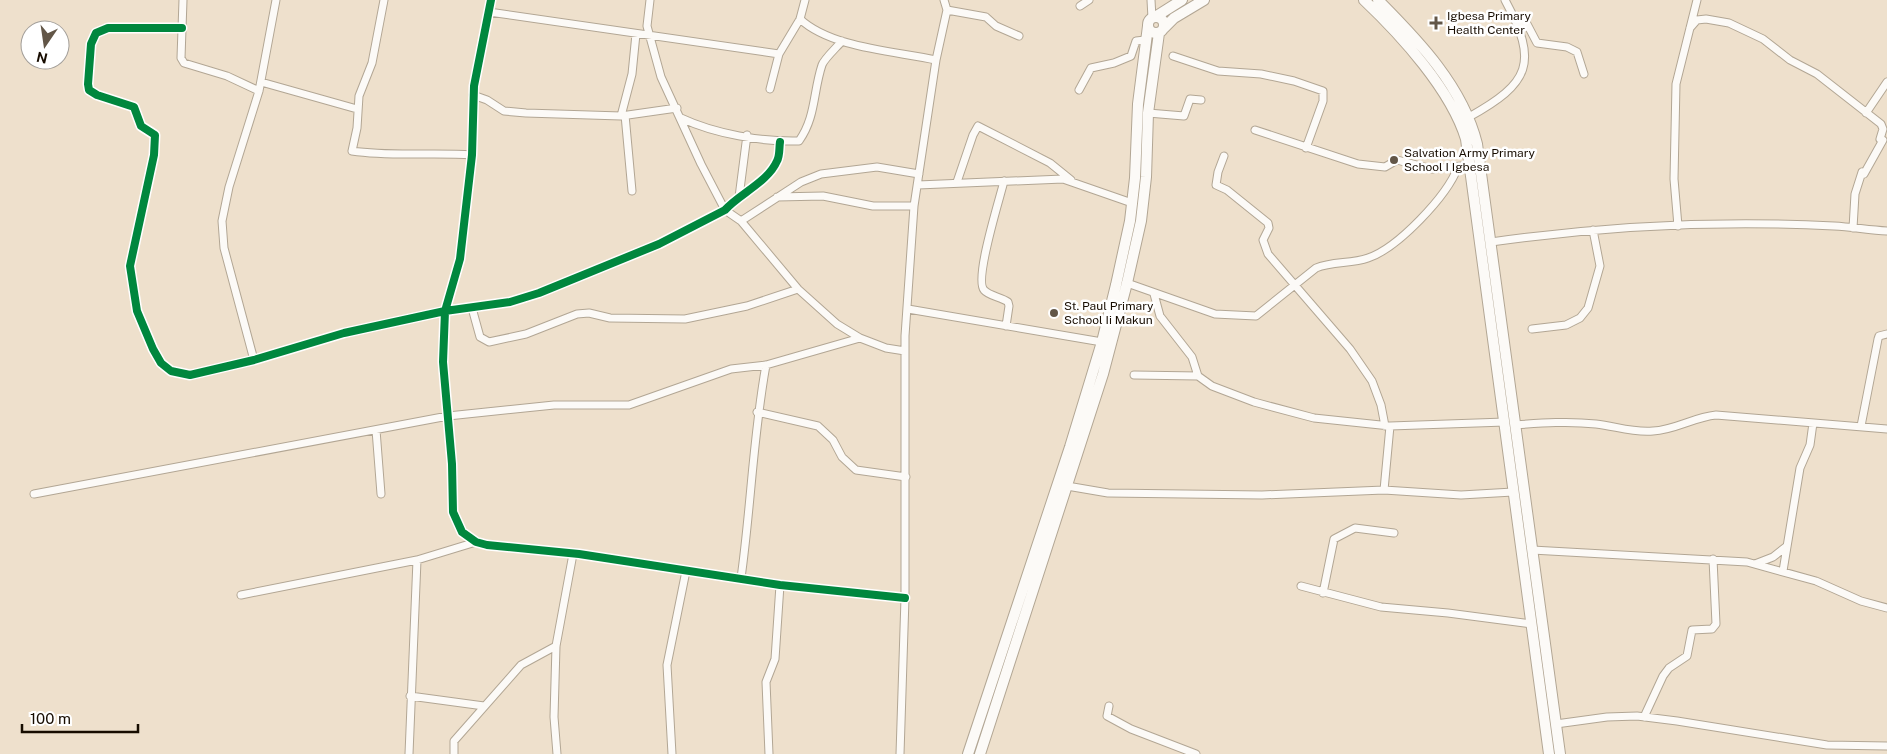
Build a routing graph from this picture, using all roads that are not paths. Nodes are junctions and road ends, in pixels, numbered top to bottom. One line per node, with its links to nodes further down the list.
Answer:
1 (182, 0): 22 (street)
2 (276, 0): 34 (street)
3 (384, 0): 42 (street)
4 (491, 0): 18 (street)
5 (650, 0): 26 (street)
6 (805, 0): 19 (street)
7 (944, 0): 17 (street)
8 (1089, 0): 16 (street)
9 (1151, 0): 20 (street)
10 (1182, 0): 20 (street)
11 (1204, 0): 24 (street)
12 (1364, 0): 55 (street)
13 (1378, 0): 46 (street)
14 (1505, 0): 21 (street)
15 (1697, 0): 23 (street)
16 (1080, 6)
17 (947, 10): 27 (street); 32 (street)
18 (489, 12): 25 (street); 39 (street)
19 (800, 19): 29 (street); 30 (street)
20 (1152, 20): 24 (street); 24 (street); 28 (street)
21 (1518, 24): 33 (street); 46 (street)
22 (182, 28): 38 (street); 87 (street)
23 (1690, 28): 44 (street); 69 (street)
24 (1162, 30): 43 (street)
25 (636, 34): 26 (street); 45 (street)
26 (649, 36): 30 (street); 41 (street)
27 (1019, 36)
28 (1145, 40): 37 (street); 65 (street)
29 (842, 41): 32 (street); 51 (street)
30 (779, 54): 36 (street)
31 (1172, 56): 52 (street)
32 (936, 60): 57 (street)
33 (1584, 74)
34 (261, 82): 38 (street); 42 (street)
35 (1887, 82): 44 (street)
36 (770, 89)
37 (1080, 90)
38 (259, 91): 87 (street)
39 (473, 95): 45 (street); 53 (street)
40 (1201, 100): 43 (street)
41 (677, 108): 45 (street); 47 (street)
42 (357, 109): 53 (street)
43 (1148, 113): 74 (street)
44 (1866, 113): 48 (street)
45 (623, 115): 62 (street)
46 (1469, 117): 73 (street)
47 (681, 118): 50 (street); 67 (street)
48 (1885, 126): 70 (street)
49 (1255, 130): 52 (street)
50 (747, 135): 51 (street); 63 (street)
51 (780, 142): 63 (street)
52 (1306, 148): 56 (street)
53 (472, 155): 80 (street)
54 (1224, 156): 75 (street)
55 (1470, 164): 56 (street); 93 (street)
56 (1458, 167): 75 (street)
57 (919, 174): 61 (street); 64 (street)
58 (1071, 180): 59 (street); 60 (street); 65 (street)
59 (1004, 181): 60 (street); 81 (street)
60 (957, 182): 61 (street)
61 (918, 185): 66 (street)
62 (632, 191)
63 (739, 197): 67 (street)
64 (776, 197): 66 (street); 68 (street)
65 (1132, 203): 85 (street)
66 (914, 206): 79 (street)
67 (725, 210): 68 (street); 78 (street)
68 (741, 221): 76 (street)
69 (1678, 226): 70 (street); 71 (street)
70 (1853, 228): 72 (street)
71 (1593, 230): 73 (street); 82 (street)
72 (1887, 231)
73 (1491, 242): 93 (street)
74 (1128, 283): 77 (street); 100 (street)
75 (1295, 284): 77 (street); 95 (street)
76 (798, 289): 78 (street); 84 (street)
77 (1154, 294): 90 (street)
78 (472, 308): 80 (street)
79 (908, 309): 81 (street); 86 (street)
80 (445, 311): 87 (street); 92 (street)
81 (1006, 326): 85 (street)
82 (1532, 329)
83 (1887, 334): 96 (street)
84 (860, 338): 86 (street); 88 (street)
85 (1102, 342): 136 (street)
86 (905, 351): 99 (street)
87 (254, 360)
88 (766, 365): 91 (street); 92 (street)
89 (1134, 375): 90 (street)
90 (1198, 376): 95 (street)
91 (757, 412): 99 (street); 115 (street)
92 (448, 416): 98 (street); 106 (street)
93 (1510, 423): 94 (street); 95 (street); 102 (street); 108 (street)
94 (1813, 423): 96 (street); 107 (street)
95 (1388, 426): 101 (street)
96 (1861, 426): 97 (street)
97 (1887, 429)
98 (376, 430): 103 (street); 104 (street)
99 (906, 477): 120 (street)
100 (1067, 486): 101 (street); 137 (street)
101 (1384, 490): 102 (street)
102 (1513, 492): 122 (street)
103 (34, 494)
104 (381, 494)
105 (1394, 533): 118 (street)
106 (476, 542): 109 (street); 111 (street)
107 (1787, 546): 112 (street); 114 (street)
108 (1532, 550): 110 (street); 128 (street)
109 (573, 554): 113 (street); 123 (street)
110 (1713, 559): 112 (street); 127 (street)
111 (417, 560): 119 (street); 124 (street)
112 (1756, 564): 114 (street)
113 (686, 571): 115 (street); 133 (street)
114 (1783, 571): 121 (street)
115 (741, 578): 116 (street)
116 (780, 584): 120 (street); 134 (street)
117 (1301, 586): 118 (street)
118 (1323, 593): 122 (street)
119 (241, 595)
120 (905, 598): 135 (street)
121 (1887, 608)
122 (1532, 624): 139 (street)
123 (556, 646): 125 (street); 132 (street)
124 (410, 696): 125 (street); 130 (street)
125 (484, 706): 131 (street)
126 (1109, 706): 138 (street)
127 (1644, 717): 128 (street); 129 (street)
128 (1556, 724): 140 (street)
129 (1887, 746)
130 (409, 754)
131 (454, 754)
132 (557, 754)
133 (672, 754)
134 (769, 754)
135 (900, 754)
136 (968, 754)
137 (980, 754)
138 (1196, 754)
139 (1549, 754)
140 (1560, 754)

